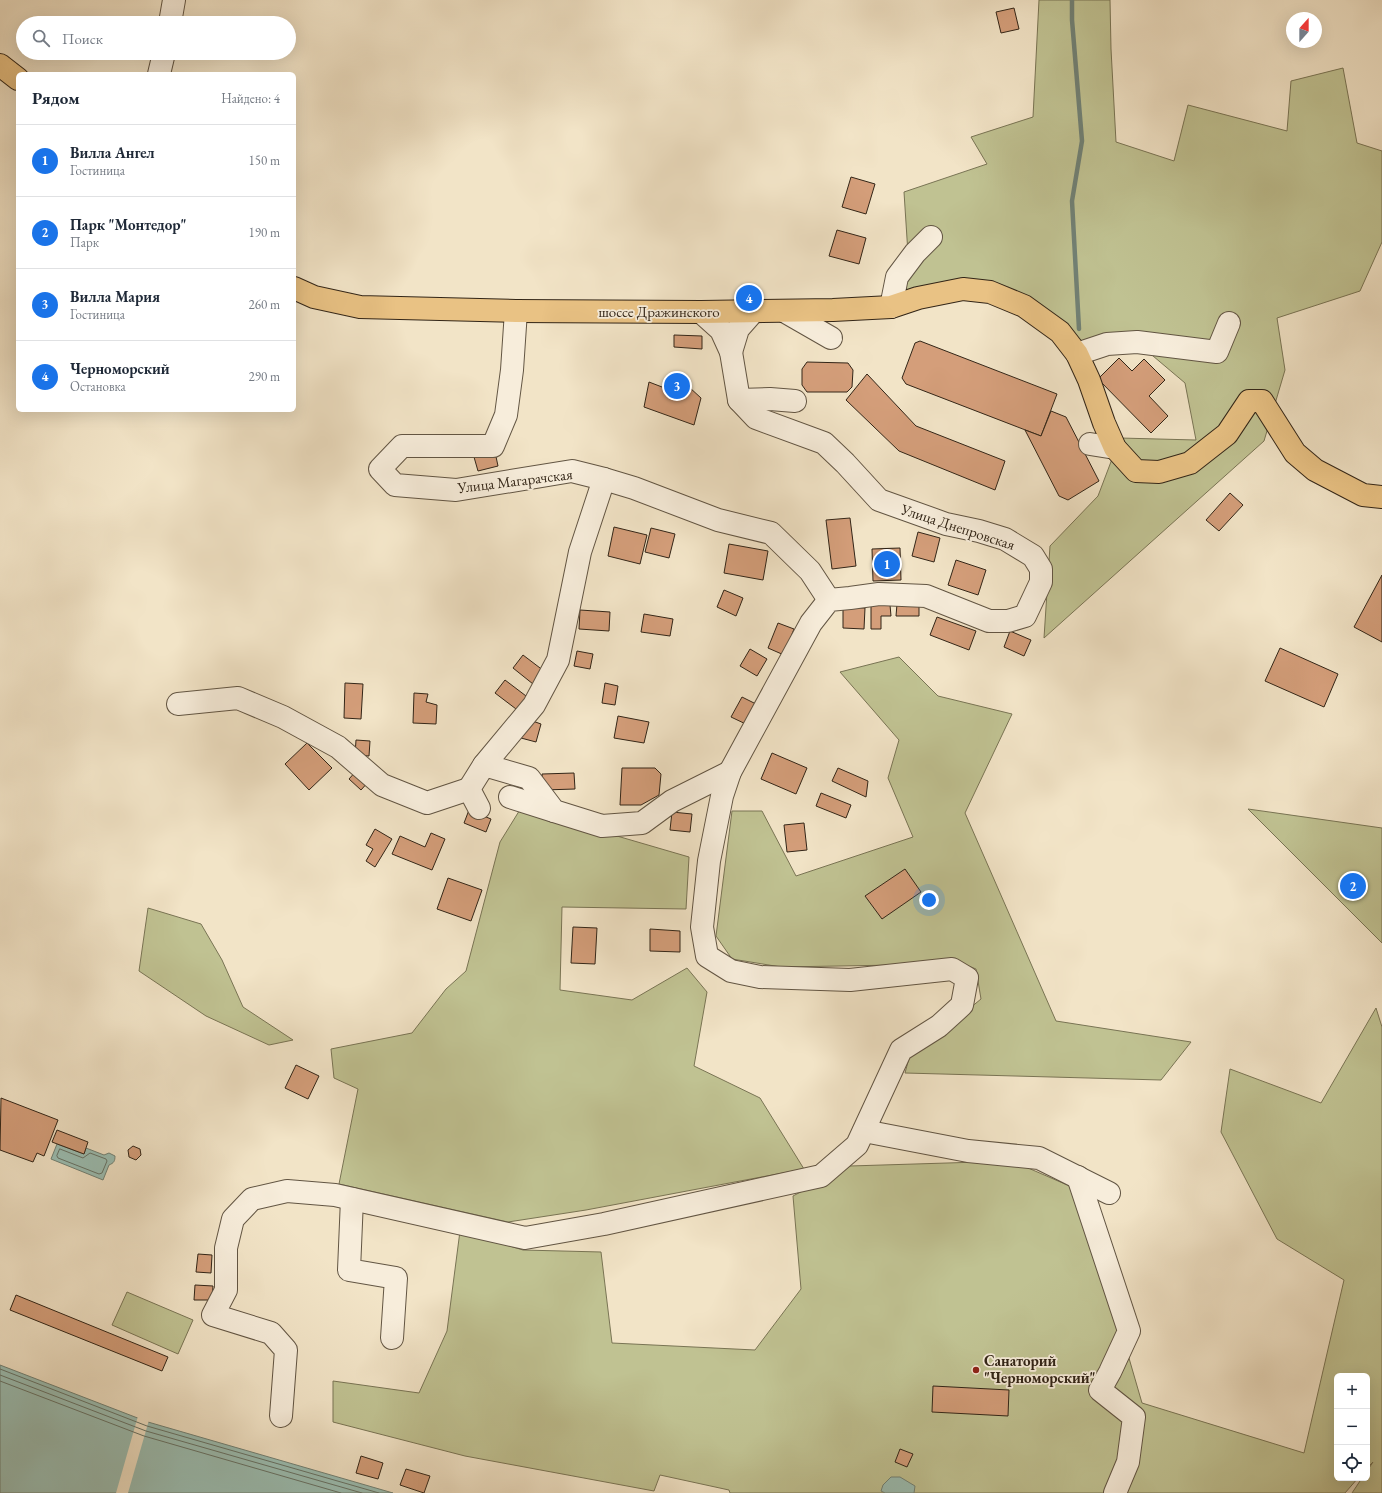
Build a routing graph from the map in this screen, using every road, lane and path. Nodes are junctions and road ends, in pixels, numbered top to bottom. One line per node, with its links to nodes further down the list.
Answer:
1 (174, 0): 2 (street)
2 (171, 16)
3 (162, 60): 5 (street)
4 (0, 65): 6 (main road)
5 (159, 72)
6 (16, 77)
7 (931, 237): 9 (street)
8 (296, 289): 10 (main road, шоссе Дражинского)
9 (891, 307): 11 (main road, шоссе Дражинского); 17 (main road, шоссе Дражинского)
10 (516, 311): 12 (main road, шоссе Дражинского); 22 (street, Улица Магарачская)
11 (784, 311): 13 (main road, шоссе Дражинского); 15 (street)
12 (701, 312): 13 (main road, шоссе Дражинского); 16 (street)
13 (753, 312): 16 (street)
14 (1229, 323): 17 (street)
15 (831, 338)
16 (731, 352): 18 (street)
17 (1077, 354): 21 (main road, шоссе Дражинского)
18 (739, 400): 19 (street); 24 (street, Улица Днепровская)
19 (795, 401)
20 (1090, 444): 21 (street)
21 (1115, 448): 23 (main road, шоссе Дражинского)
22 (604, 479): 24 (street, Улица Магарачская); 26 (street)
23 (1373, 496)
24 (828, 600): 27 (street)
25 (178, 704): 28 (street)
26 (484, 765): 28 (street); 31 (street)
27 (730, 772): 31 (street); 32 (street)
28 (469, 789): 30 (street)
29 (510, 797): 31 (street)
30 (479, 808)
31 (554, 810)
32 (864, 1131): 33 (street); 35 (street)
33 (1078, 1177): 34 (street); 38 (street)
34 (1109, 1193)
35 (352, 1199): 36 (street); 37 (street)
36 (392, 1338)
37 (281, 1416)
38 (1115, 1493)

